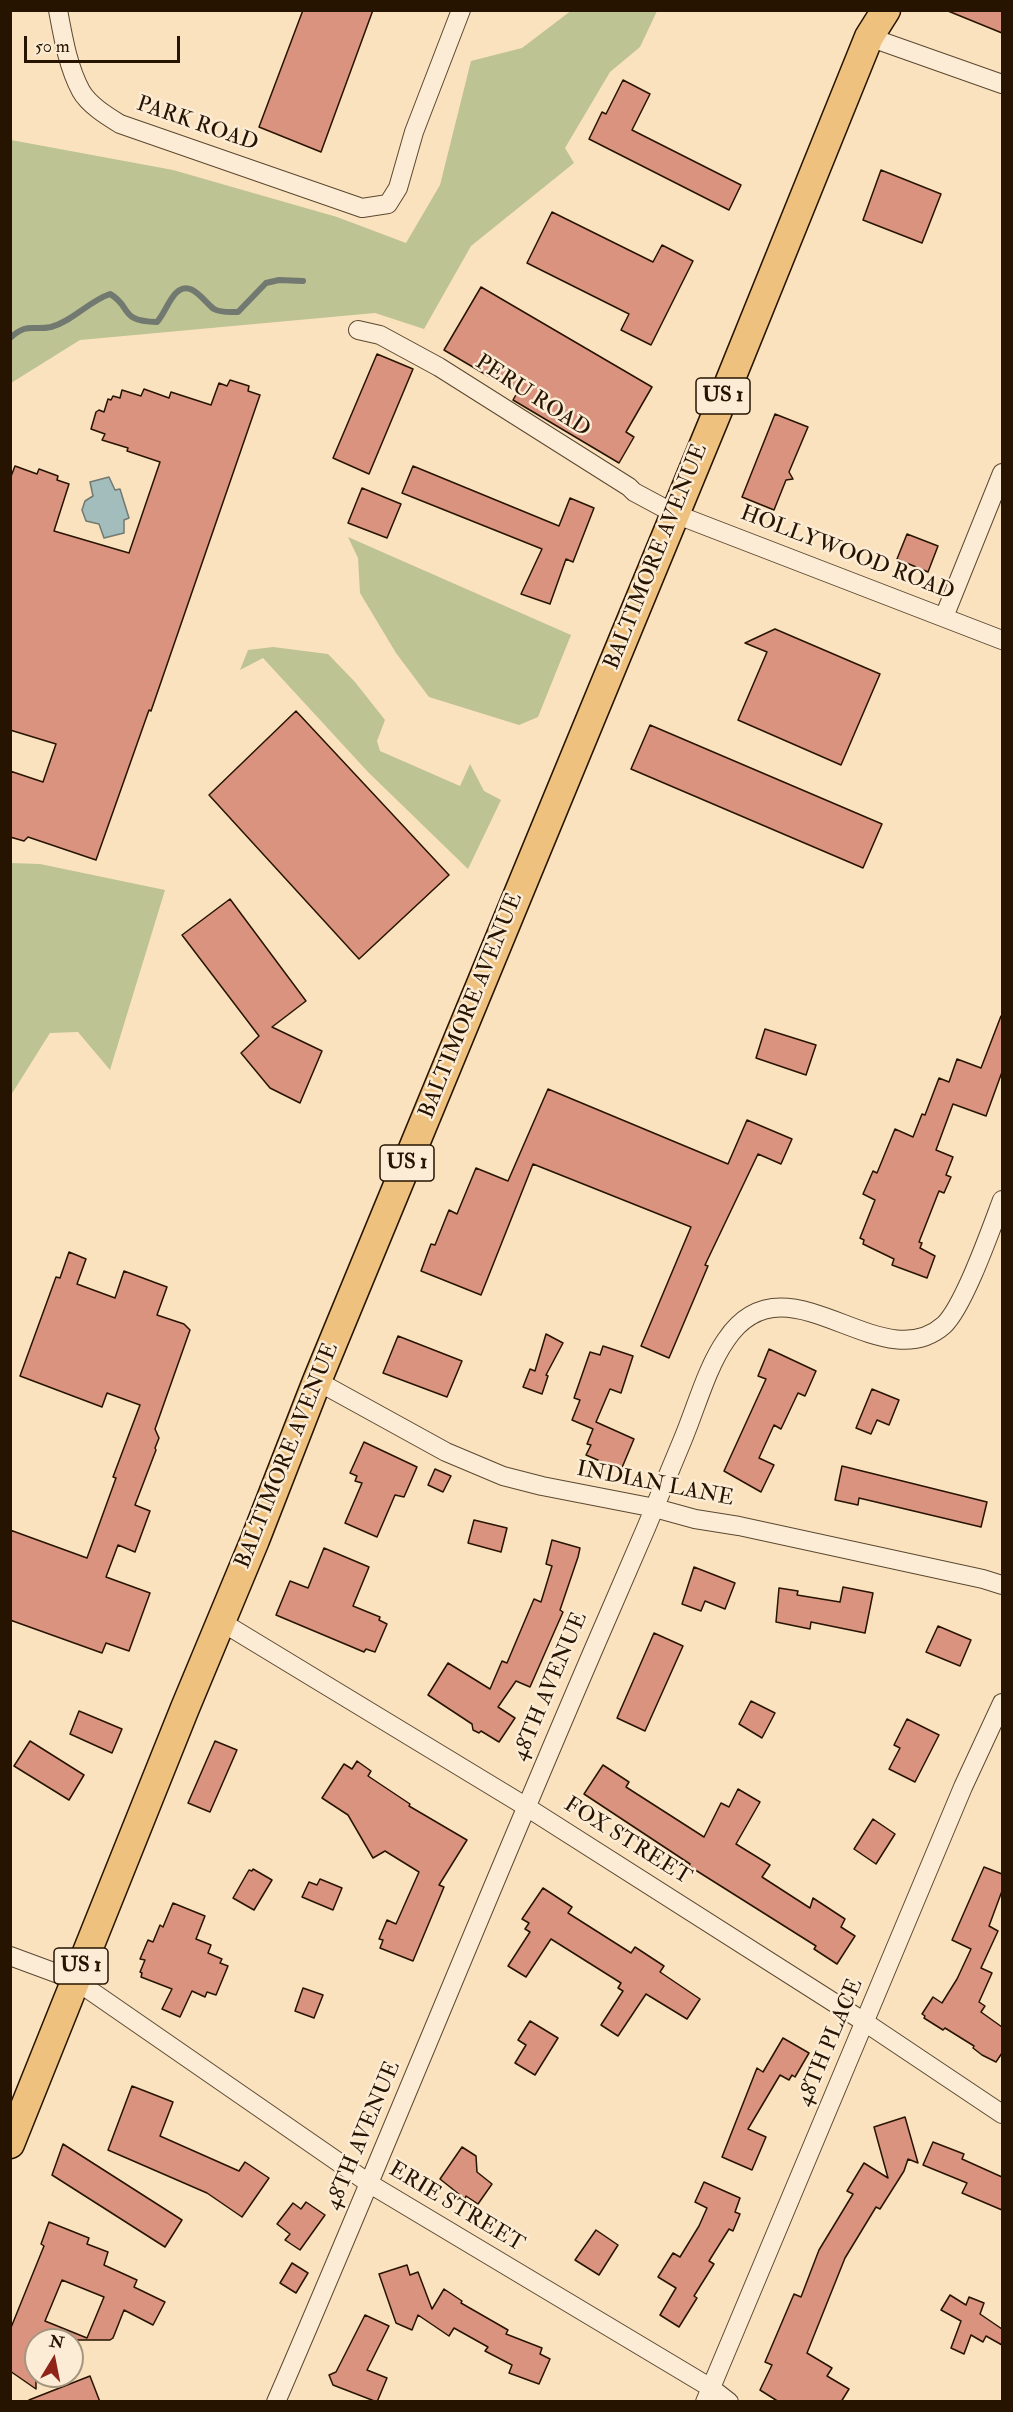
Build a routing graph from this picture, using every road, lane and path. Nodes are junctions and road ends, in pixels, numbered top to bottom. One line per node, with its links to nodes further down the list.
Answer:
1 (58, 10): 2 (street, PARK ROAD)
2 (461, 10)
3 (886, 10): 4 (main road, BALTIMORE AVENUE / US 1)
4 (869, 24): 5 (street); 8 (main road, BALTIMORE AVENUE / US 1)
5 (1002, 84)
6 (358, 330): 8 (street, PERU ROAD)
7 (1002, 473): 9 (street)
8 (675, 514): 9 (street, HOLLYWOOD ROAD); 12 (main road, BALTIMORE AVENUE / US 1)
9 (944, 616): 10 (street, HOLLYWOOD ROAD)
10 (1002, 640)
11 (1002, 1200): 13 (street, 48TH AVENUE)
12 (317, 1381): 13 (street, INDIAN LANE); 15 (main road, BALTIMORE AVENUE / US 1)
13 (655, 1508): 14 (street, INDIAN LANE); 17 (street, 48TH AVENUE)
14 (1002, 1585)
15 (220, 1622): 17 (street, FOX STREET); 19 (main road, BALTIMORE AVENUE / US 1)
16 (1002, 1703): 20 (street, 48TH PLACE)
17 (525, 1806): 20 (street, FOX STREET); 23 (street, 48TH AVENUE)
18 (10, 1956): 19 (street, ERIE STREET)
19 (75, 1980): 22 (main road, BALTIMORE AVENUE / US 1); 23 (street, ERIE STREET)
20 (866, 2023): 21 (street, FOX STREET); 24 (street, 48TH PLACE)
21 (1002, 2114)
22 (10, 2144)
23 (370, 2184): 24 (street, ERIE STREET); 25 (street, 48TH AVENUE)
24 (708, 2395): 26 (street, ERIE STREET)
25 (276, 2402)
26 (729, 2402)

